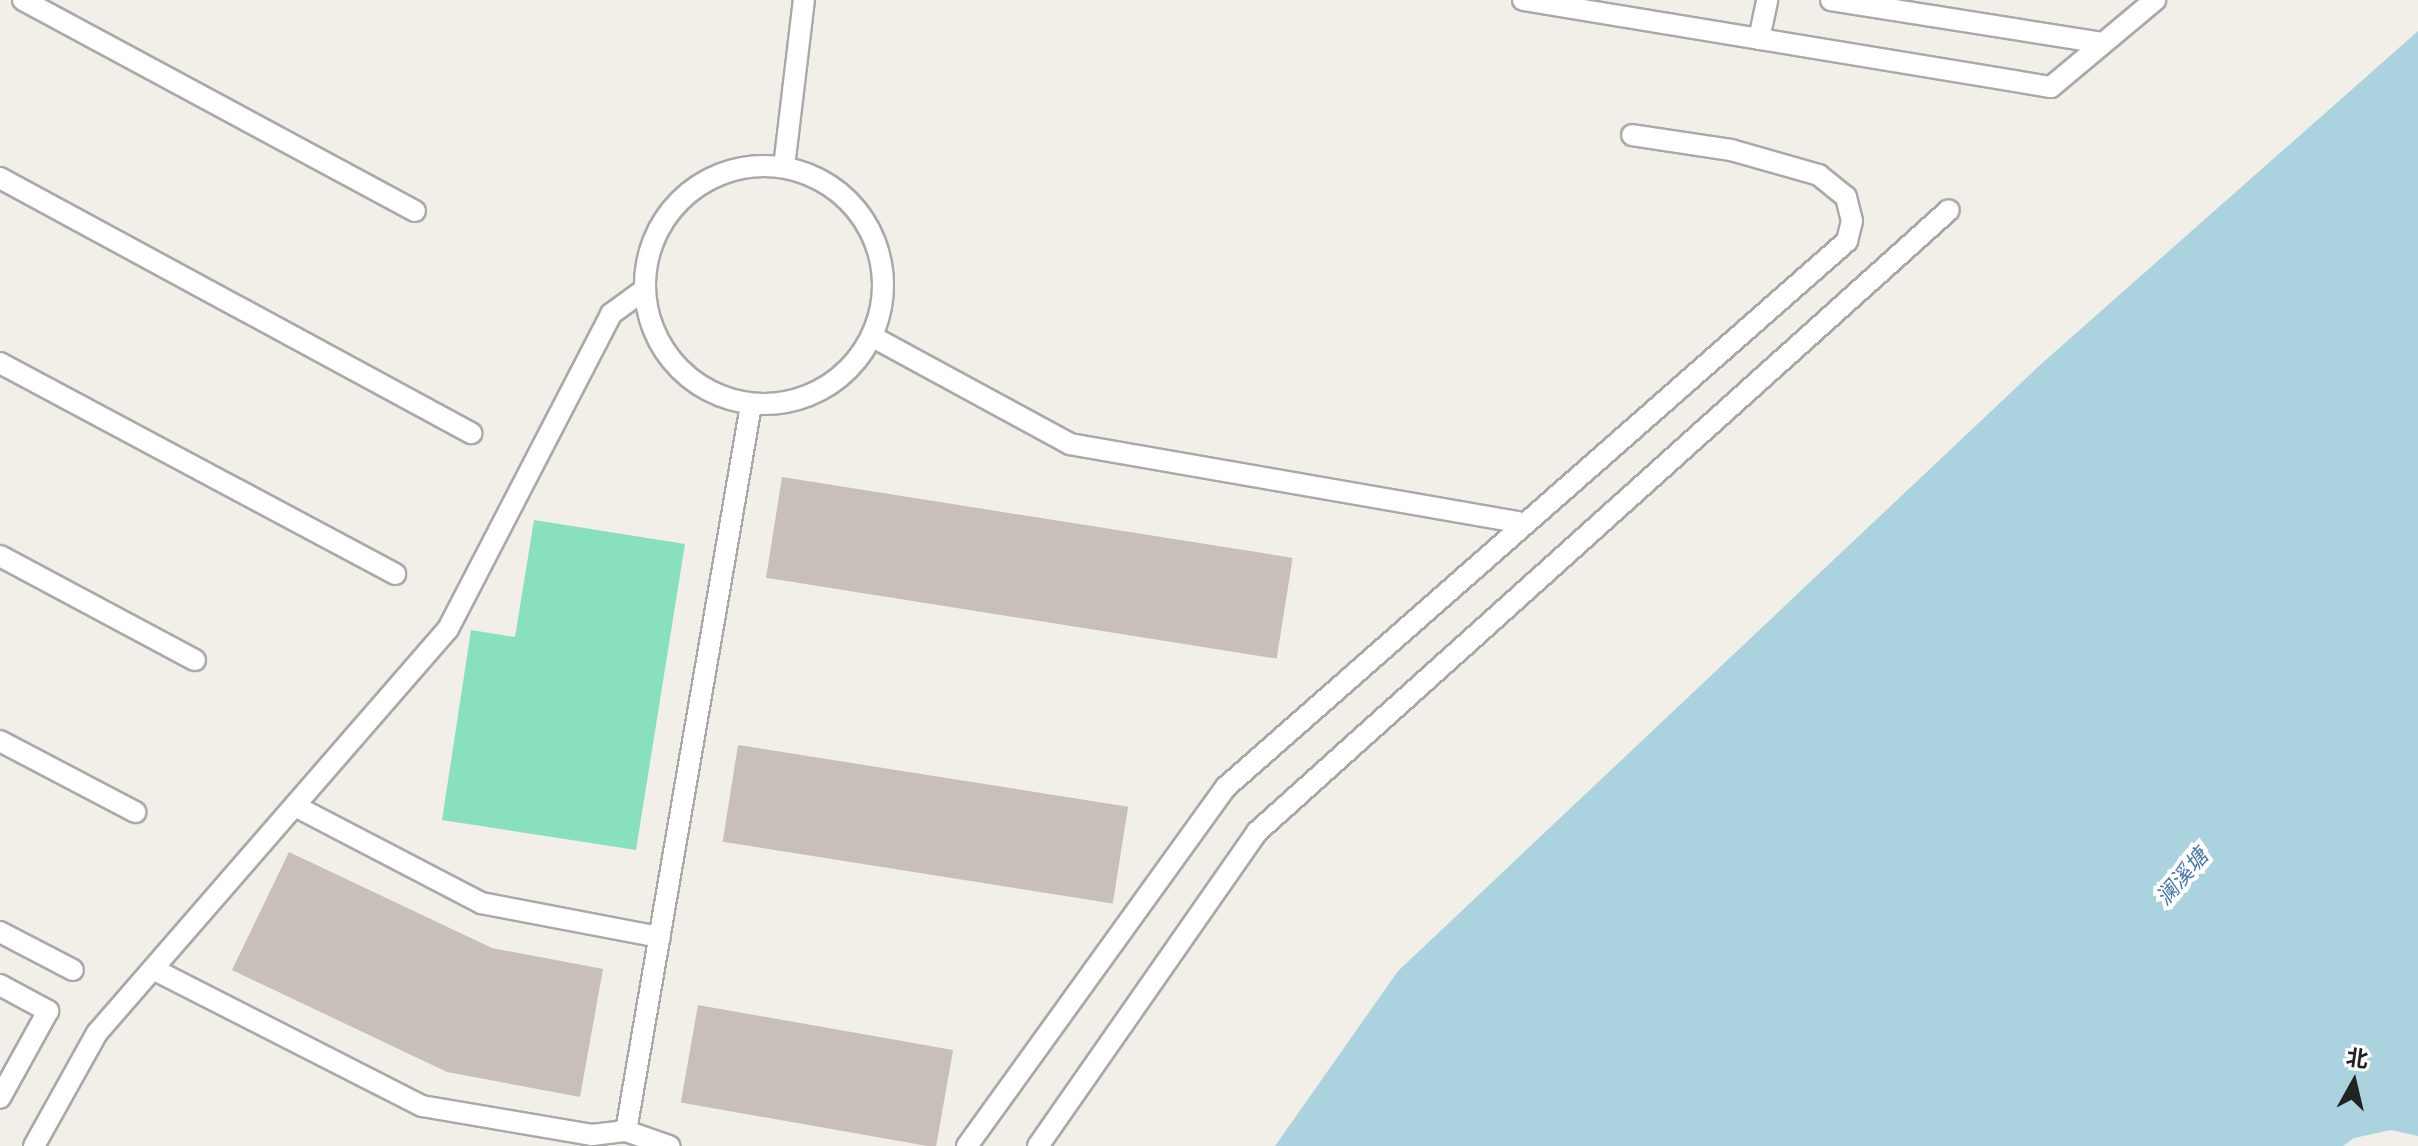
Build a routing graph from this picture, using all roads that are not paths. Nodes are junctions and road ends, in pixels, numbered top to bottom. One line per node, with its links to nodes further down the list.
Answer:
1 (23, 0): 13 (lane)
2 (804, 0): 10 (lane)
3 (1523, 0): 7 (lane)
4 (1767, 0): 7 (lane)
5 (1831, 0): 8 (lane)
6 (2155, 0): 8 (lane)
7 (1759, 39): 8 (lane)
8 (2102, 43)
9 (1632, 135): 35 (lane)
10 (784, 167): 14 (lane); 15 (lane)
11 (0, 178): 18 (lane)
12 (1949, 210): 36 (lane)
13 (415, 211)
14 (643, 291): 17 (lane); 24 (lane)
15 (873, 337): 17 (lane); 19 (lane)
16 (0, 363): 21 (lane)
17 (751, 405): 27 (lane)
18 (471, 433)
19 (1518, 522)
20 (0, 556): 22 (lane)
21 (395, 574)
22 (195, 660)
23 (0, 741): 25 (lane)
24 (295, 806): 27 (lane); 28 (lane)
25 (135, 812)
26 (0, 932): 29 (lane)
27 (660, 937): 32 (lane)
28 (153, 969): 32 (lane); 33 (lane)
29 (73, 970)
30 (0, 985): 31 (lane)
31 (0, 1098)
32 (626, 1131): 34 (lane)
33 (34, 1146)
34 (669, 1146)
35 (967, 1146)
36 (1038, 1146)

